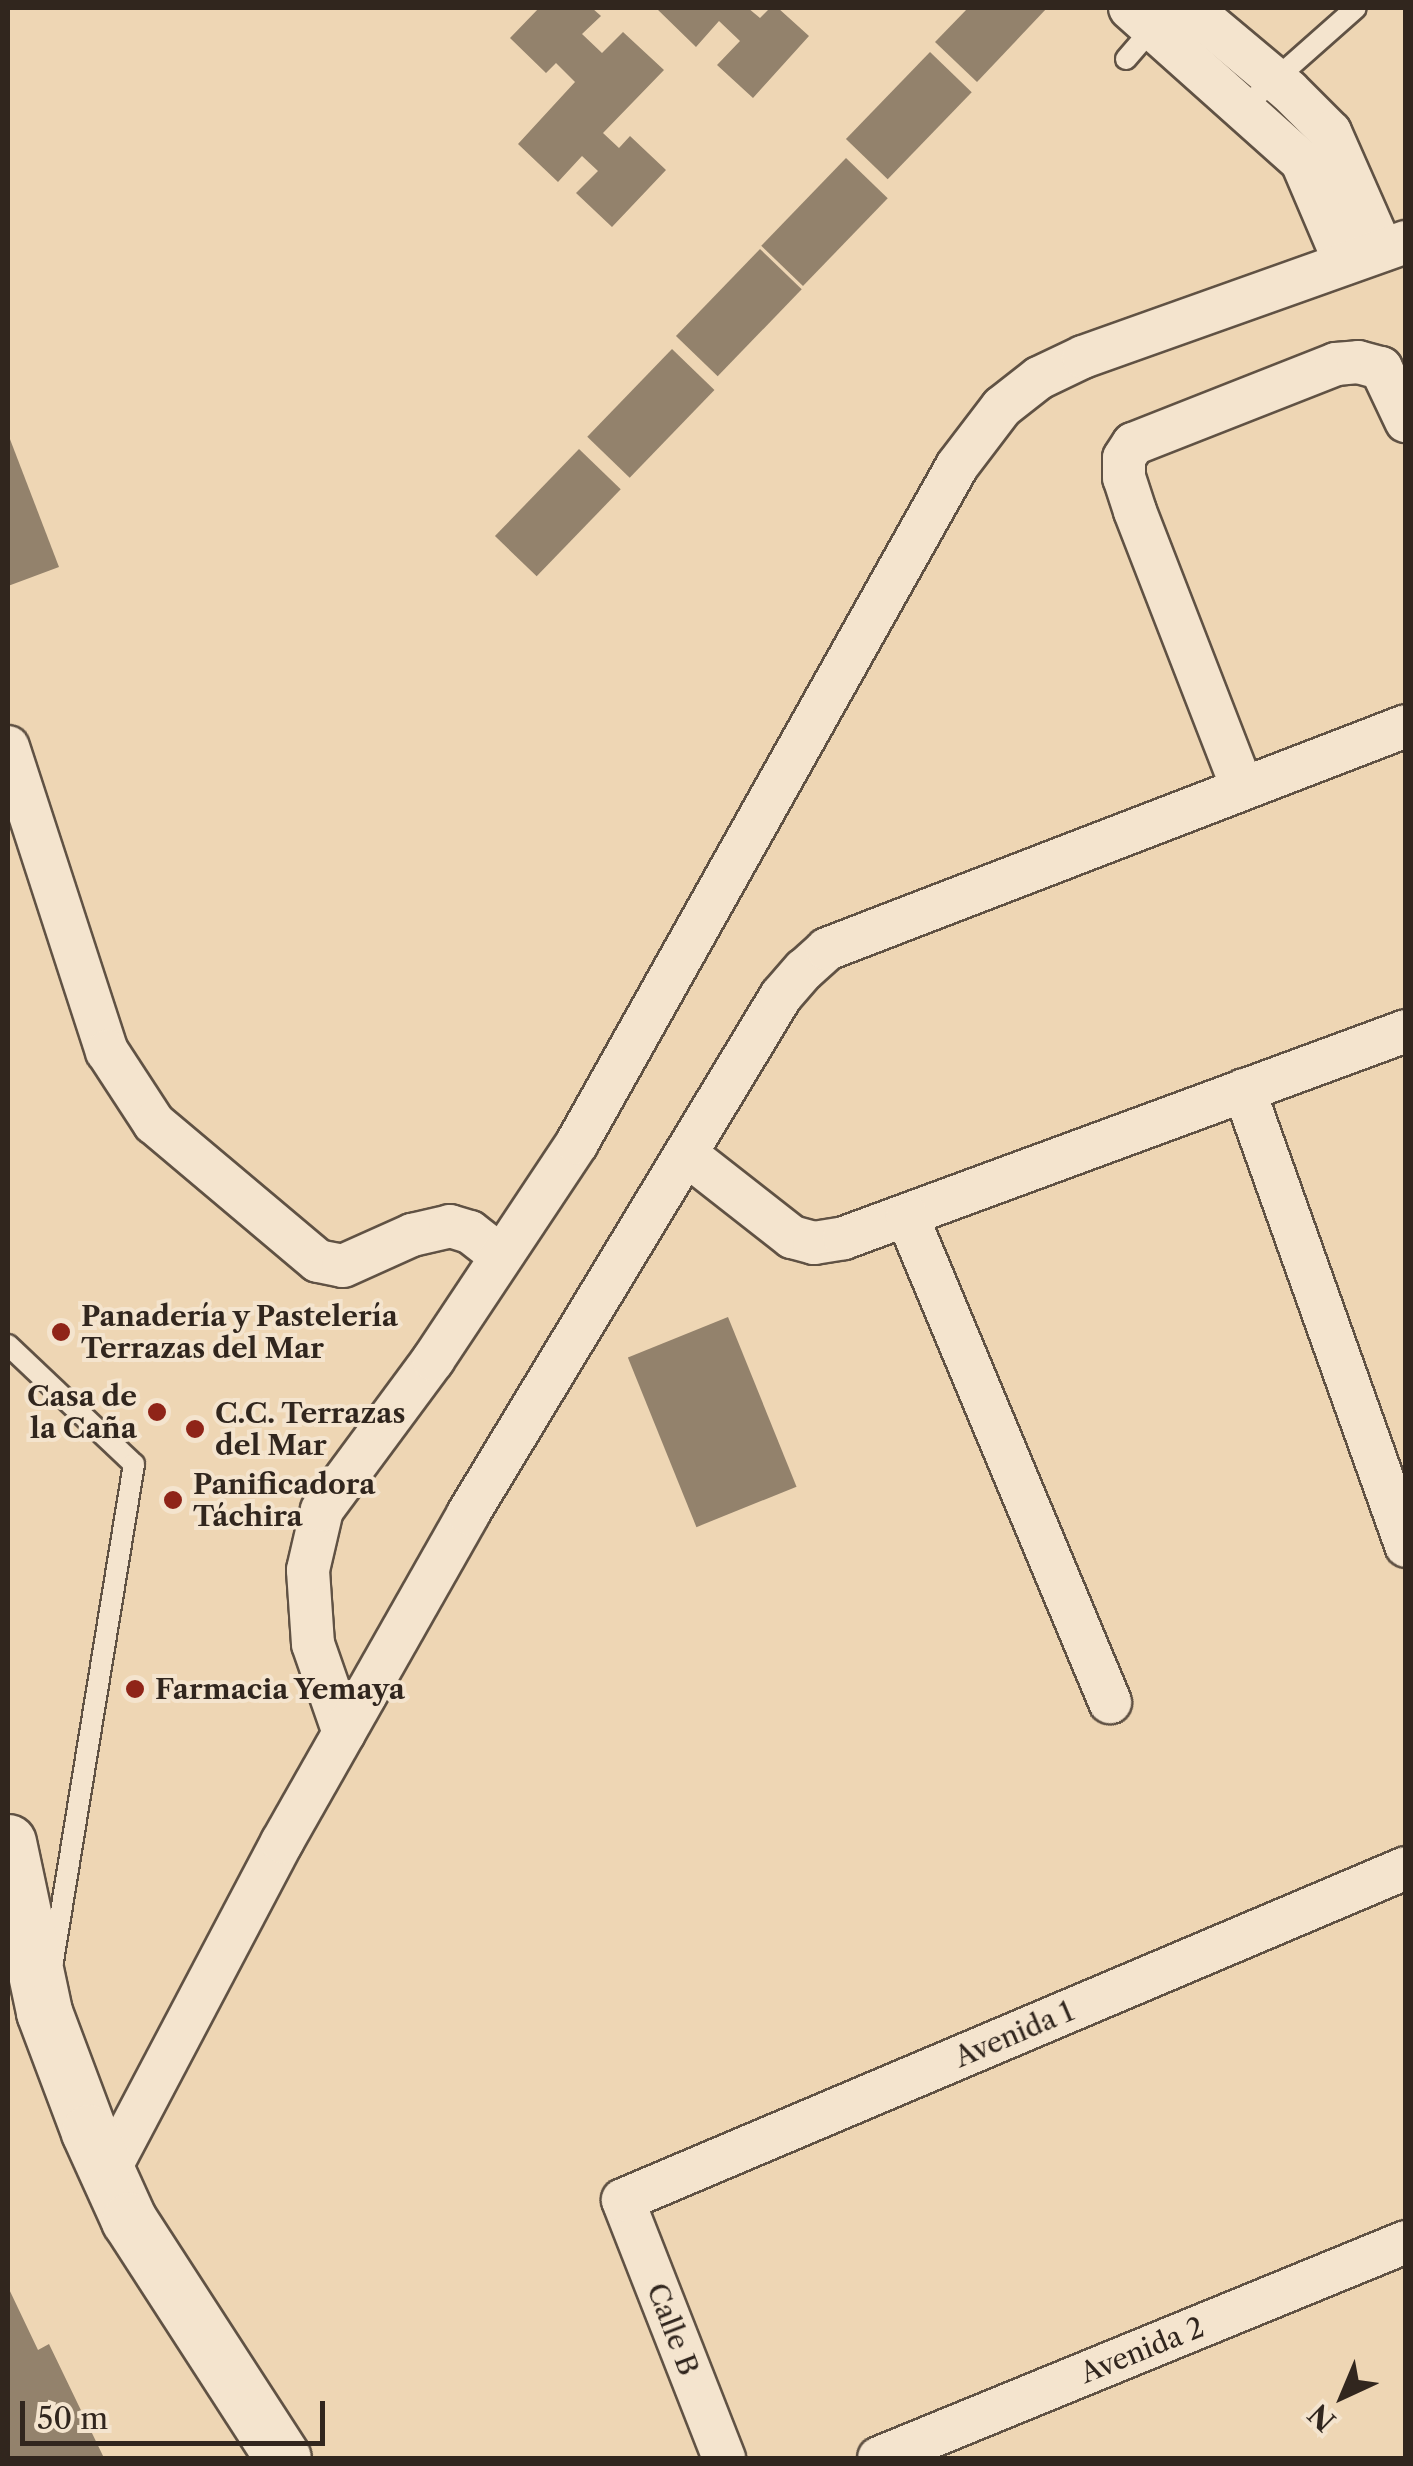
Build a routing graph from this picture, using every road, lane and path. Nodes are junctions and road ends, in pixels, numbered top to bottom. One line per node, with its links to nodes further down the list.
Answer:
1 (1190, 8): 5 (street)
2 (1356, 8): 5 (lane)
3 (1151, 14): 4 (lane); 5 (street)
4 (1126, 59)
5 (1258, 92): 6 (street)
6 (1377, 252): 15 (street)
7 (1406, 421): 10 (street)
8 (1406, 726): 10 (street)
9 (8, 747): 15 (street)
10 (1242, 787): 13 (street)
11 (1406, 1031): 12 (street)
12 (1244, 1090): 14 (street); 17 (street)
13 (686, 1154): 14 (street); 19 (street)
14 (907, 1216): 18 (street)
15 (499, 1254): 19 (street)
16 (8, 1345): 22 (lane)
17 (1406, 1546)
18 (1110, 1702)
19 (344, 1734): 23 (street)
20 (8, 1842): 22 (main road)
21 (1406, 1868): 24 (street, Avenida 1)
22 (44, 2012): 23 (main road)
23 (108, 2172): 26 (main road)
24 (623, 2200): 27 (street, Calle B)
25 (1406, 2242): 28 (street, Avenida 2)
26 (283, 2458)
27 (724, 2458)
28 (880, 2458)

